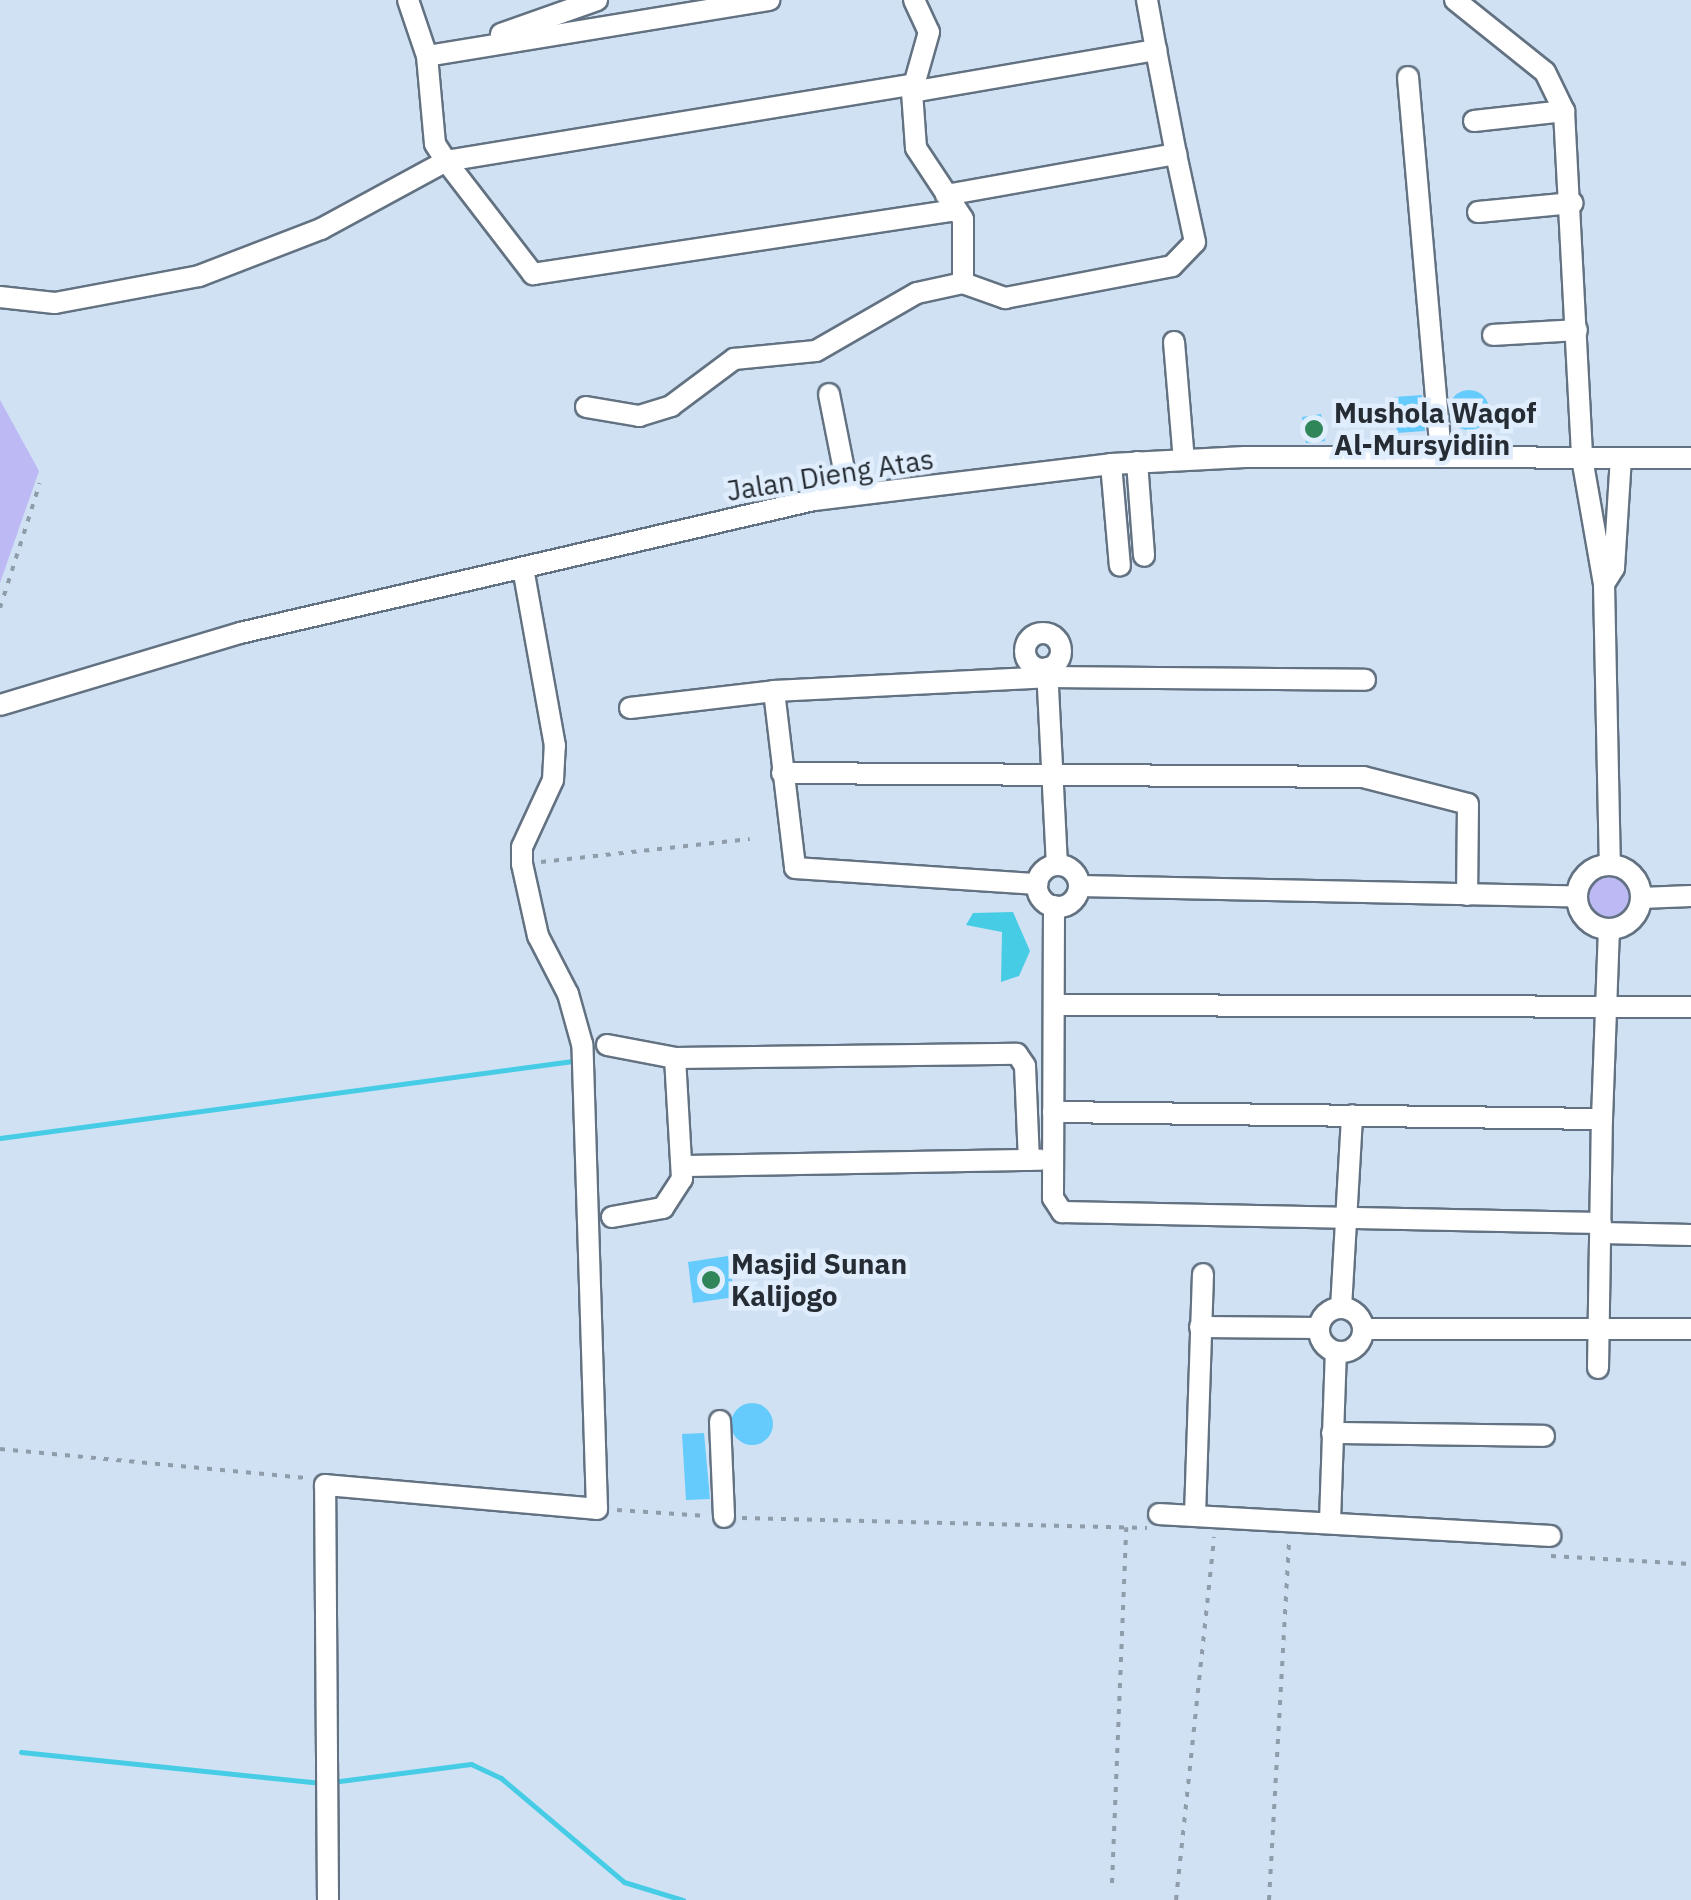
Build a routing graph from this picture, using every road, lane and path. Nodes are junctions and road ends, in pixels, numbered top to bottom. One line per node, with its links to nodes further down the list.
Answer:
1 (408, 0): 9 (street)
2 (597, 0): 8 (street)
3 (768, 0): 8 (street)
4 (914, 0): 11 (street)
5 (1147, 0): 7 (street)
6 (1455, 0): 12 (street)
7 (1156, 50): 11 (street); 14 (street)
8 (452, 52): 9 (street)
9 (427, 56): 15 (street)
10 (1408, 77): 26 (street)
11 (914, 88): 15 (street); 16 (street)
12 (1564, 112): 13 (street); 17 (street)
13 (1474, 122)
14 (1176, 154): 16 (street); 19 (street)
15 (446, 161): 16 (street); 20 (street)
16 (951, 202): 19 (street)
17 (1573, 203): 18 (street); 21 (street)
18 (1478, 212)
19 (963, 283): 25 (street)
20 (0, 297)
21 (1577, 330): 22 (street); 27 (street)
22 (1493, 334)
23 (1174, 342): 30 (street)
24 (829, 394): 34 (street)
25 (586, 407)
26 (1441, 456): 27 (street, Jalan Dieng Atas); 30 (street, Jalan Dieng Atas)
27 (1582, 458): 28 (street, Jalan Dieng Atas); 36 (street)
28 (1622, 458): 29 (street, Jalan Dieng Atas); 35 (street)
29 (1691, 458)
30 (1184, 460): 31 (street, Jalan Dieng Atas)
31 (1137, 462): 32 (street, Jalan Dieng Atas); 37 (street)
32 (1110, 464): 34 (street, Jalan Dieng Atas); 38 (street)
33 (40, 484): 41 (path)
34 (849, 495): 39 (street, Jalan Dieng Atas)
35 (1620, 507): 36 (street); 40 (street)
36 (1588, 509): 40 (street)
37 (1144, 556)
38 (1120, 566)
39 (523, 569): 45 (street, Jalan Dieng Atas); 50 (street)
40 (1604, 584): 52 (street)
41 (0, 608)
42 (1047, 673): 43 (street); 44 (street); 47 (street)
43 (1365, 680)
44 (774, 691): 46 (street); 48 (street)
45 (0, 705)
46 (630, 708)
47 (1051, 771): 48 (street); 51 (street); 55 (street)
48 (782, 773): 53 (street)
49 (750, 839): 50 (path)
50 (522, 864): 90 (street)
51 (1057, 865): 53 (street); 54 (street)
52 (1610, 865): 56 (street); 58 (street)
53 (1038, 884): 59 (street)
54 (1079, 886): 55 (street); 59 (street)
55 (1467, 895): 56 (street)
56 (1577, 896): 60 (street)
57 (1691, 896): 58 (street)
58 (1641, 898): 60 (street)
59 (1054, 906): 61 (street)
60 (1610, 929): 63 (street)
61 (1054, 1005): 63 (street); 66 (street)
62 (1691, 1007): 63 (street)
63 (1607, 1008): 68 (street)
64 (608, 1045): 65 (street)
65 (675, 1058): 69 (street); 71 (street)
66 (1053, 1112): 67 (street); 70 (street)
67 (1352, 1115): 68 (street); 72 (street)
68 (1602, 1120): 74 (street)
69 (1029, 1160): 70 (street); 71 (street)
70 (1052, 1160): 72 (street)
71 (683, 1166): 73 (street)
72 (1346, 1216): 74 (street); 77 (street)
73 (612, 1217)
74 (1601, 1228): 75 (street); 78 (street)
75 (1691, 1236)
76 (1202, 1274): 79 (street)
77 (1341, 1308): 80 (street); 81 (street)
78 (1600, 1326): 81 (street); 82 (street); 84 (street)
79 (1200, 1327): 80 (street); 94 (street)
80 (1319, 1328): 83 (street)
81 (1364, 1329): 83 (street)
82 (1691, 1329)
83 (1336, 1352): 86 (street)
84 (1598, 1368)
85 (720, 1421): 91 (street)
86 (1332, 1433): 87 (street); 92 (street)
87 (1544, 1436)
88 (0, 1450): 89 (path)
89 (325, 1485): 90 (street); 105 (street)
90 (598, 1509): 91 (path)
91 (724, 1517): 95 (path)
92 (1330, 1520): 94 (street); 99 (street)
93 (1158, 1521): 94 (street); 95 (path)
94 (1195, 1523): 96 (path)
95 (1126, 1527): 104 (path)
96 (1215, 1533): 97 (path); 106 (path)
97 (1234, 1534)
98 (1271, 1536): 100 (path)
99 (1550, 1536)
100 (1289, 1538): 101 (path); 107 (path)
101 (1308, 1539)
102 (1532, 1555): 103 (path)
103 (1691, 1564)
104 (1112, 1883)
105 (328, 1900)
106 (1176, 1900)
107 (1268, 1900)

